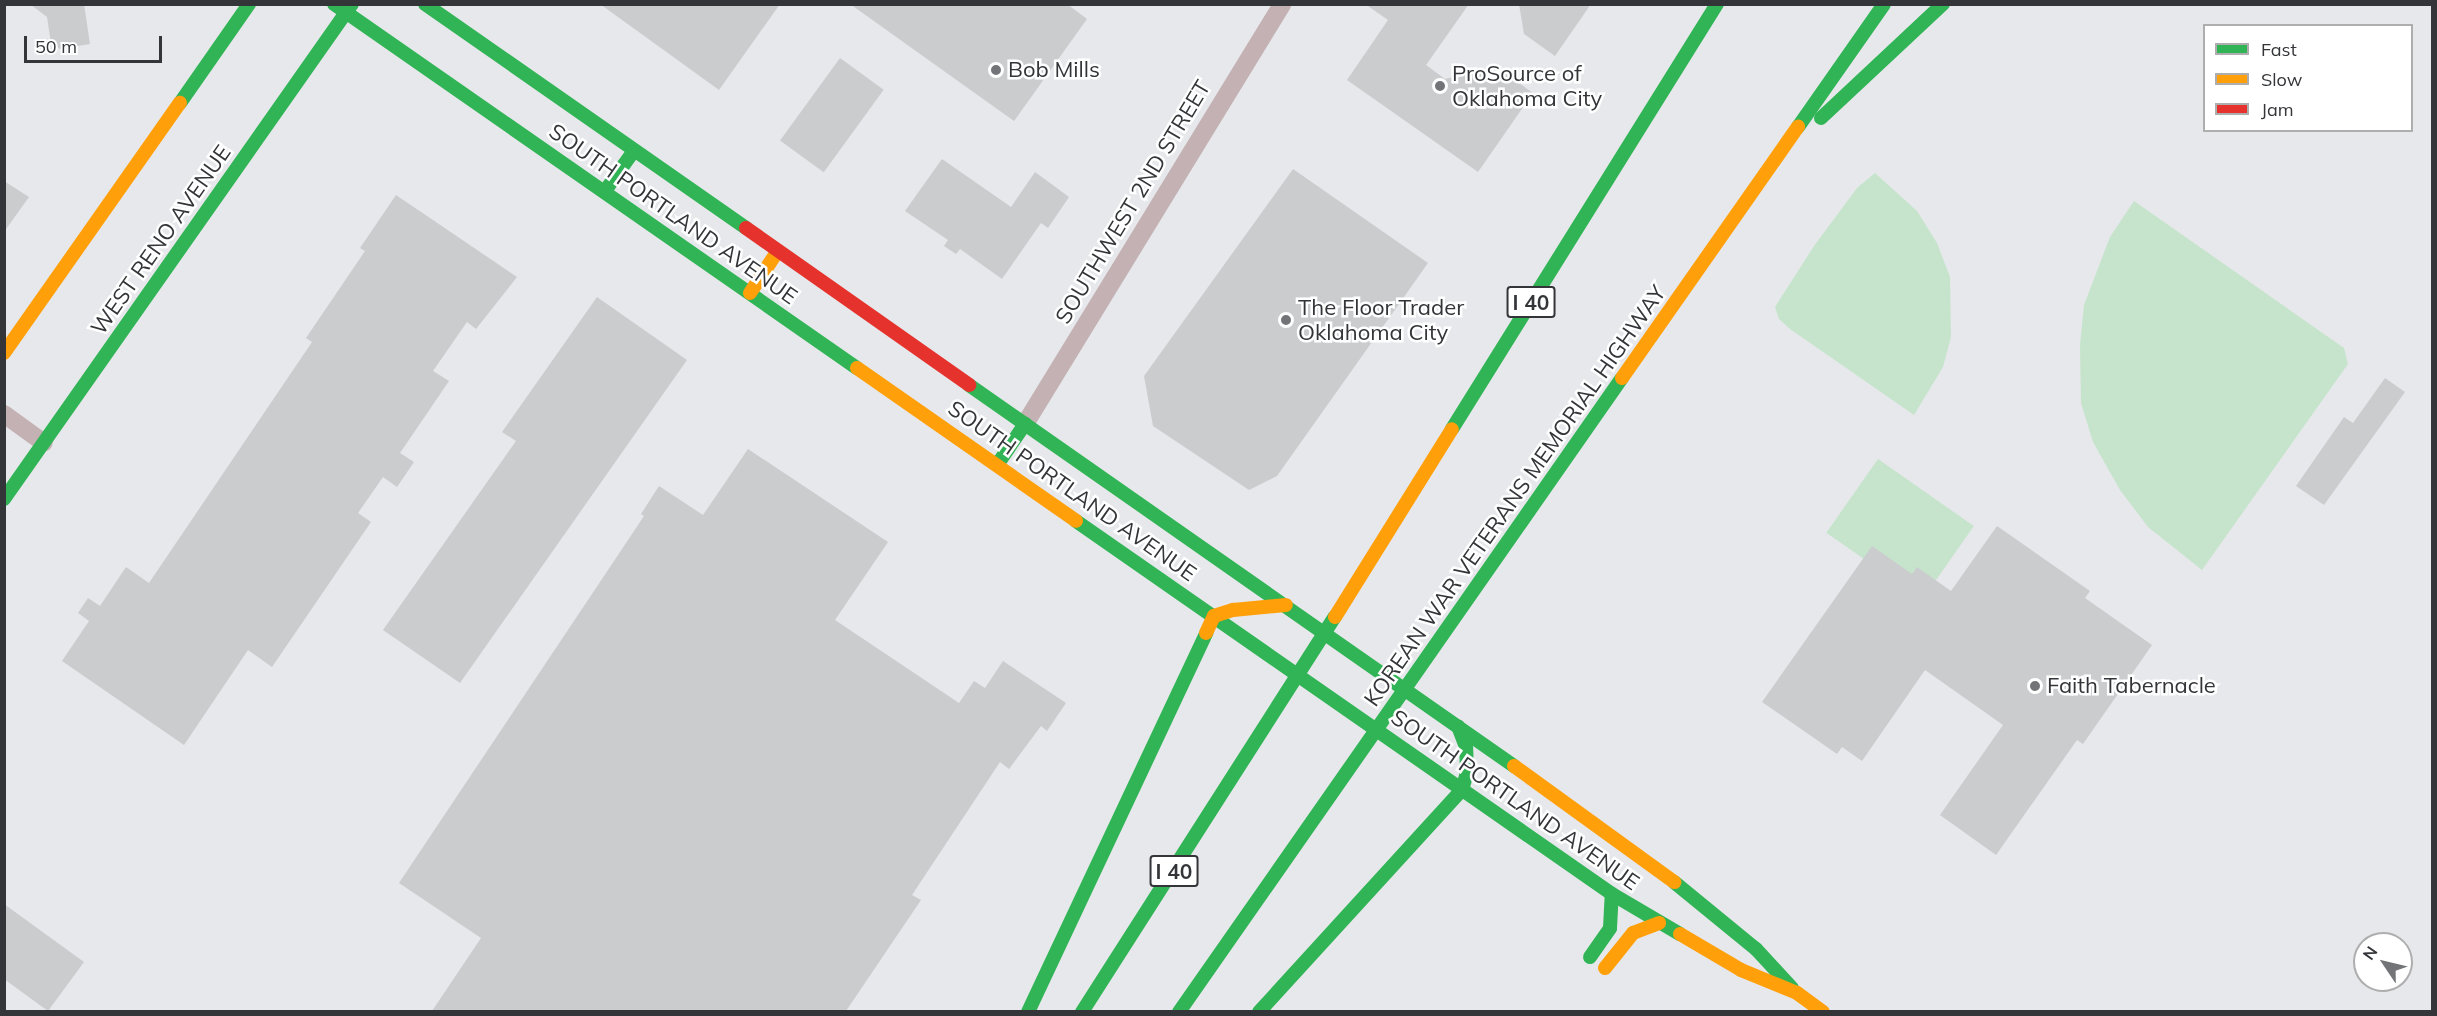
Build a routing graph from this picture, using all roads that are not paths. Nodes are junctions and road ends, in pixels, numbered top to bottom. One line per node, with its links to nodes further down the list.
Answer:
1 (249, 4): 16 (main road)
2 (334, 4): 9 (main road, SOUTH PORTLAND AVENUE)
3 (425, 4): 11 (main road, SOUTH PORTLAND AVENUE)
4 (1282, 4): 18 (street, SOUTHWEST 2ND STREET)
5 (1717, 4): 10 (main road, I 40)
6 (1722, 4): 10 (main road)
7 (1884, 4): 12 (main road, KOREAN WAR VETERANS MEMORIAL HIGHWAY)
8 (1943, 4): 12 (main road)
9 (349, 9): 13 (main road, SOUTH PORTLAND AVENUE); 19 (main road, WEST RENO AVENUE)
10 (1704, 25): 32 (main road, I 40)
11 (633, 152): 13 (main road); 14 (main road, SOUTH PORTLAND AVENUE)
12 (1781, 153): 33 (main road, KOREAN WAR VETERANS MEMORIAL HIGHWAY)
13 (605, 191): 15 (main road, SOUTH PORTLAND AVENUE)
14 (777, 252): 15 (main road); 18 (main road, SOUTH PORTLAND AVENUE)
15 (750, 293): 20 (main road, SOUTH PORTLAND AVENUE)
16 (4, 353)
17 (4, 414): 19 (street)
18 (1025, 424): 20 (main road); 22 (main road, SOUTH PORTLAND AVENUE)
19 (44, 443): 21 (main road, WEST RENO AVENUE)
20 (997, 465): 23 (main road, SOUTH PORTLAND AVENUE)
21 (4, 499)
22 (1286, 605): 23 (main road); 24 (main road, SOUTH PORTLAND AVENUE)
23 (1214, 616): 25 (main road, SOUTH PORTLAND AVENUE); 31 (main road)
24 (1458, 726): 25 (main road); 30 (main road, SOUTH PORTLAND AVENUE)
25 (1462, 789): 26 (main road, SOUTH PORTLAND AVENUE); 34 (main road)
26 (1612, 894): 27 (main road, SOUTH PORTLAND AVENUE); 28 (main road)
27 (1659, 923): 29 (main road); 30 (main road, SOUTH PORTLAND AVENUE)
28 (1590, 957)
29 (1605, 968)
30 (1797, 993): 35 (main road, SOUTH PORTLAND AVENUE)
31 (1028, 1011)
32 (1082, 1011)
33 (1179, 1011)
34 (1259, 1011)
35 (1823, 1011)

